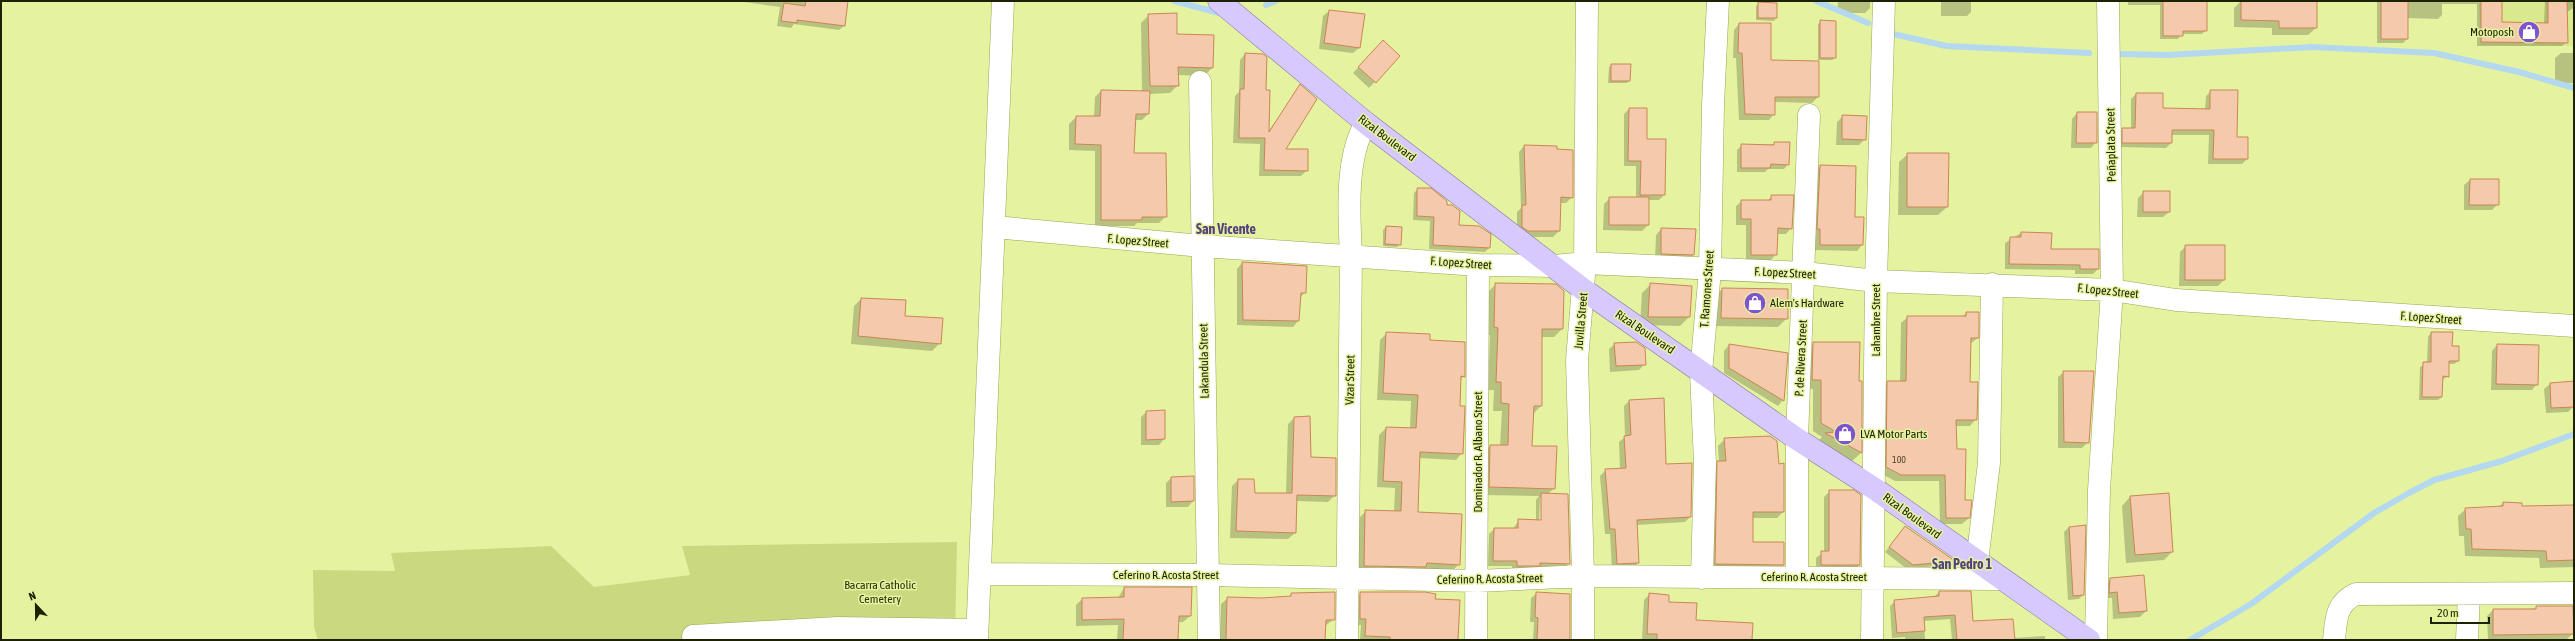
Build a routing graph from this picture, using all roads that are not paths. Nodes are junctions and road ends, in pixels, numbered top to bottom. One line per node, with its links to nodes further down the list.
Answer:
1 (1003, 1): 10 (street)
2 (1219, 1): 9 (main road, Rizal Boulevard)
3 (1587, 1): 13 (street, Juvilla Street)
4 (1718, 1): 16 (street, T. Ramones Street)
5 (1884, 1): 18 (street, Lahambre Street)
6 (2108, 1): 21 (street, Peñaplata Street)
7 (1200, 82): 11 (street, Lakandula Street)
8 (1809, 115): 17 (street, P. de Rivera Street)
9 (1366, 123): 12 (street, Vizar Street); 15 (main road, Rizal Boulevard)
10 (995, 227): 11 (street, F. Lopez Street); 27 (street)
11 (1202, 246): 12 (street, F. Lopez Street); 28 (street, Lakandula Street)
12 (1351, 255): 14 (street, F. Lopez Street); 30 (street, Vizar Street)
13 (1585, 263): 15 (street, F. Lopez Street); 16 (street, F. Lopez Street); 20 (street, Juvilla Street)
14 (1478, 265): 15 (street, F. Lopez Street); 35 (street, Dominador R. Albano Street)
15 (1555, 266): 20 (main road, Rizal Boulevard)
16 (1710, 270): 17 (street, F. Lopez Street); 23 (street, T. Ramones Street)
17 (1805, 273): 18 (street, F. Lopez Street); 24 (street, P. de Rivera Street)
18 (1876, 281): 19 (street, F. Lopez Street); 25 (street, Lahambre Street)
19 (1992, 284): 21 (street, F. Lopez Street); 26 (street)
20 (1584, 290): 23 (main road, Rizal Boulevard); 29 (street, Juvilla Street)
21 (2112, 290): 22 (street, F. Lopez Street); 46 (street, Peñaplata Street)
22 (2574, 326)
23 (1701, 372): 24 (main road, Rizal Boulevard); 33 (street, T. Ramones Street)
24 (1798, 439): 25 (main road, Rizal Boulevard); 31 (street, P. de Rivera Street)
25 (1875, 489): 26 (main road, Rizal Boulevard); 32 (street, Lahambre Street)
26 (1977, 562): 34 (main road, Rizal Boulevard)
27 (980, 574): 28 (street, Ceferino R. Acosta Street); 38 (street)
28 (1209, 575): 30 (street, Ceferino R. Acosta Street); 40 (street, Lakandula Street)
29 (1583, 576): 33 (street, Ceferino R. Acosta Street); 35 (street, Ceferino R. Acosta Street); 43 (street, Juvilla Street)
30 (1347, 577): 35 (street, Ceferino R. Acosta Street); 41 (street, Vizar Street)
31 (1797, 577): 32 (street, Ceferino R. Acosta Street); 33 (street, Ceferino R. Acosta Street)
32 (1874, 577): 34 (street, Ceferino R. Acosta Street); 44 (street, Lahambre Street)
33 (1702, 578)
34 (2000, 579): 45 (main road, Rizal Boulevard)
35 (1478, 581): 42 (street, Dominador R. Albano Street)
36 (2574, 593): 37 (street)
37 (2469, 594): 47 (street); 48 (street)
38 (977, 635): 39 (street)
39 (693, 636)
40 (1209, 640)
41 (1347, 640)
42 (1476, 640)
43 (1583, 640)
44 (1872, 640)
45 (2089, 640)
46 (2096, 640)
47 (2334, 640)
48 (2467, 640)

